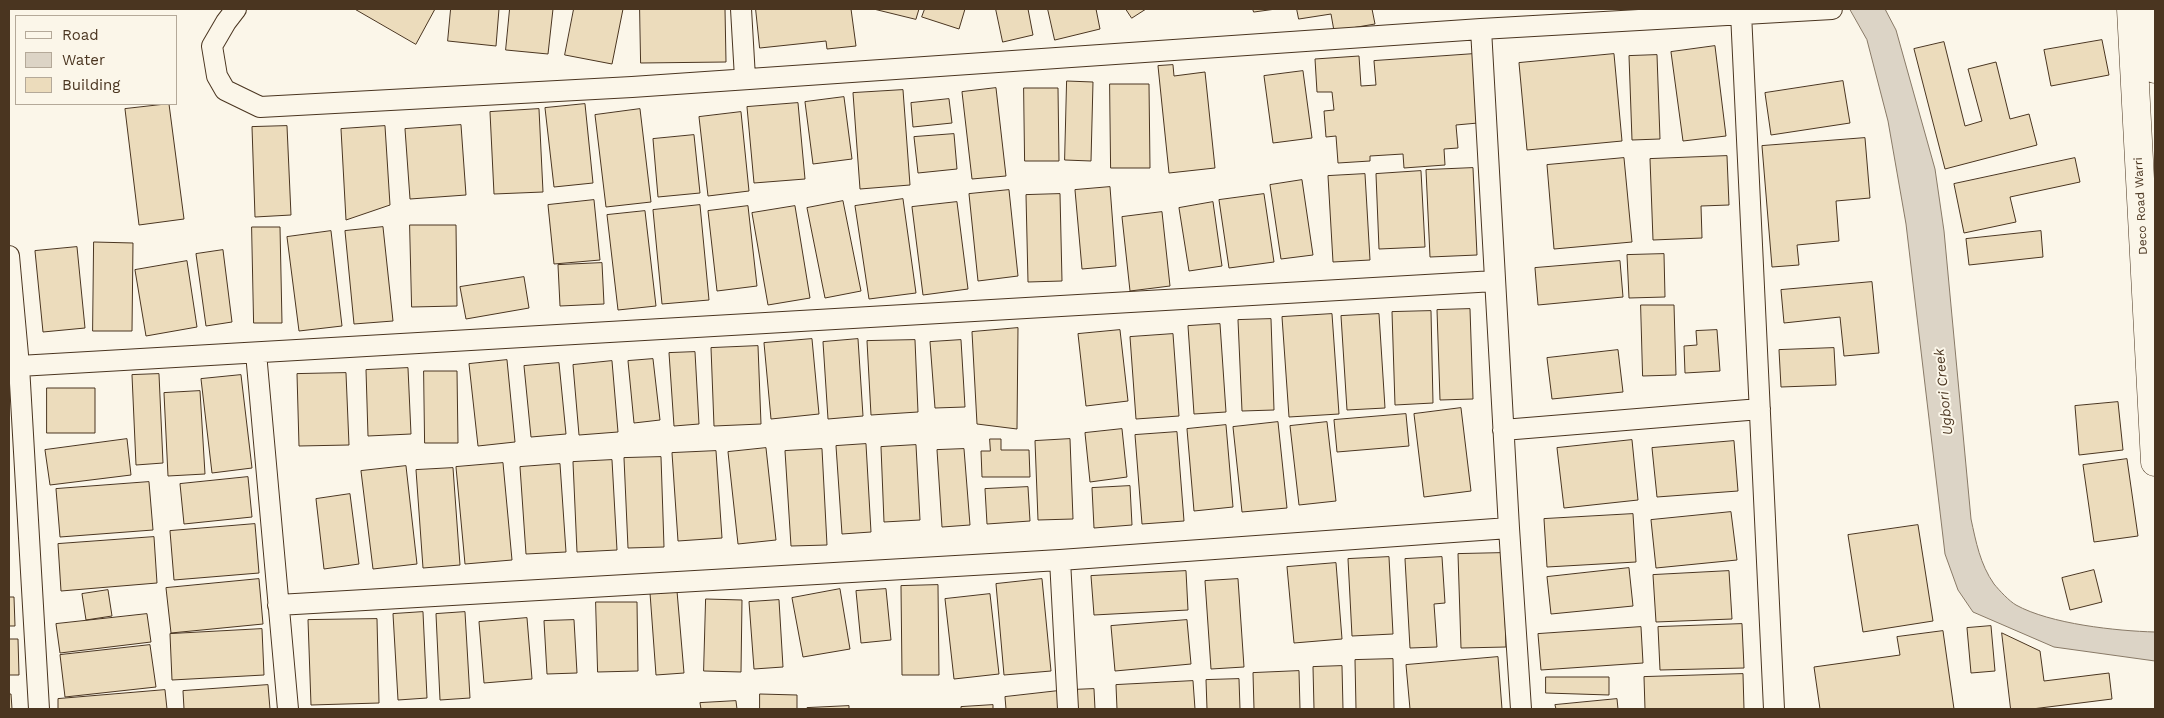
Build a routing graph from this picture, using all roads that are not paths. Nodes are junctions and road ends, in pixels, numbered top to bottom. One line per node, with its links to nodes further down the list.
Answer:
1 (236, 9): 10 (street)
2 (741, 9): 10 (street)
3 (1826, 9): 4 (street); 7 (street)
4 (1832, 9)
5 (2131, 9): 17 (main road, Deco Road Warri)
6 (2151, 9): 9 (main road)
7 (1741, 12): 8 (street); 15 (street)
8 (1481, 29): 10 (street); 12 (street)
9 (2155, 70)
10 (746, 78)
11 (9, 256): 14 (street)
12 (1495, 281): 13 (street); 16 (street)
13 (256, 354): 14 (street); 20 (street)
14 (19, 366): 21 (street)
15 (1760, 409): 16 (street); 25 (street)
16 (1503, 430): 18 (street)
17 (2155, 462)
18 (1509, 528): 19 (street); 24 (street)
19 (1060, 560): 20 (street); 23 (street)
20 (278, 605): 22 (street)
21 (39, 709)
22 (288, 709)
23 (1068, 709)
24 (1521, 709)
25 (1774, 709)

